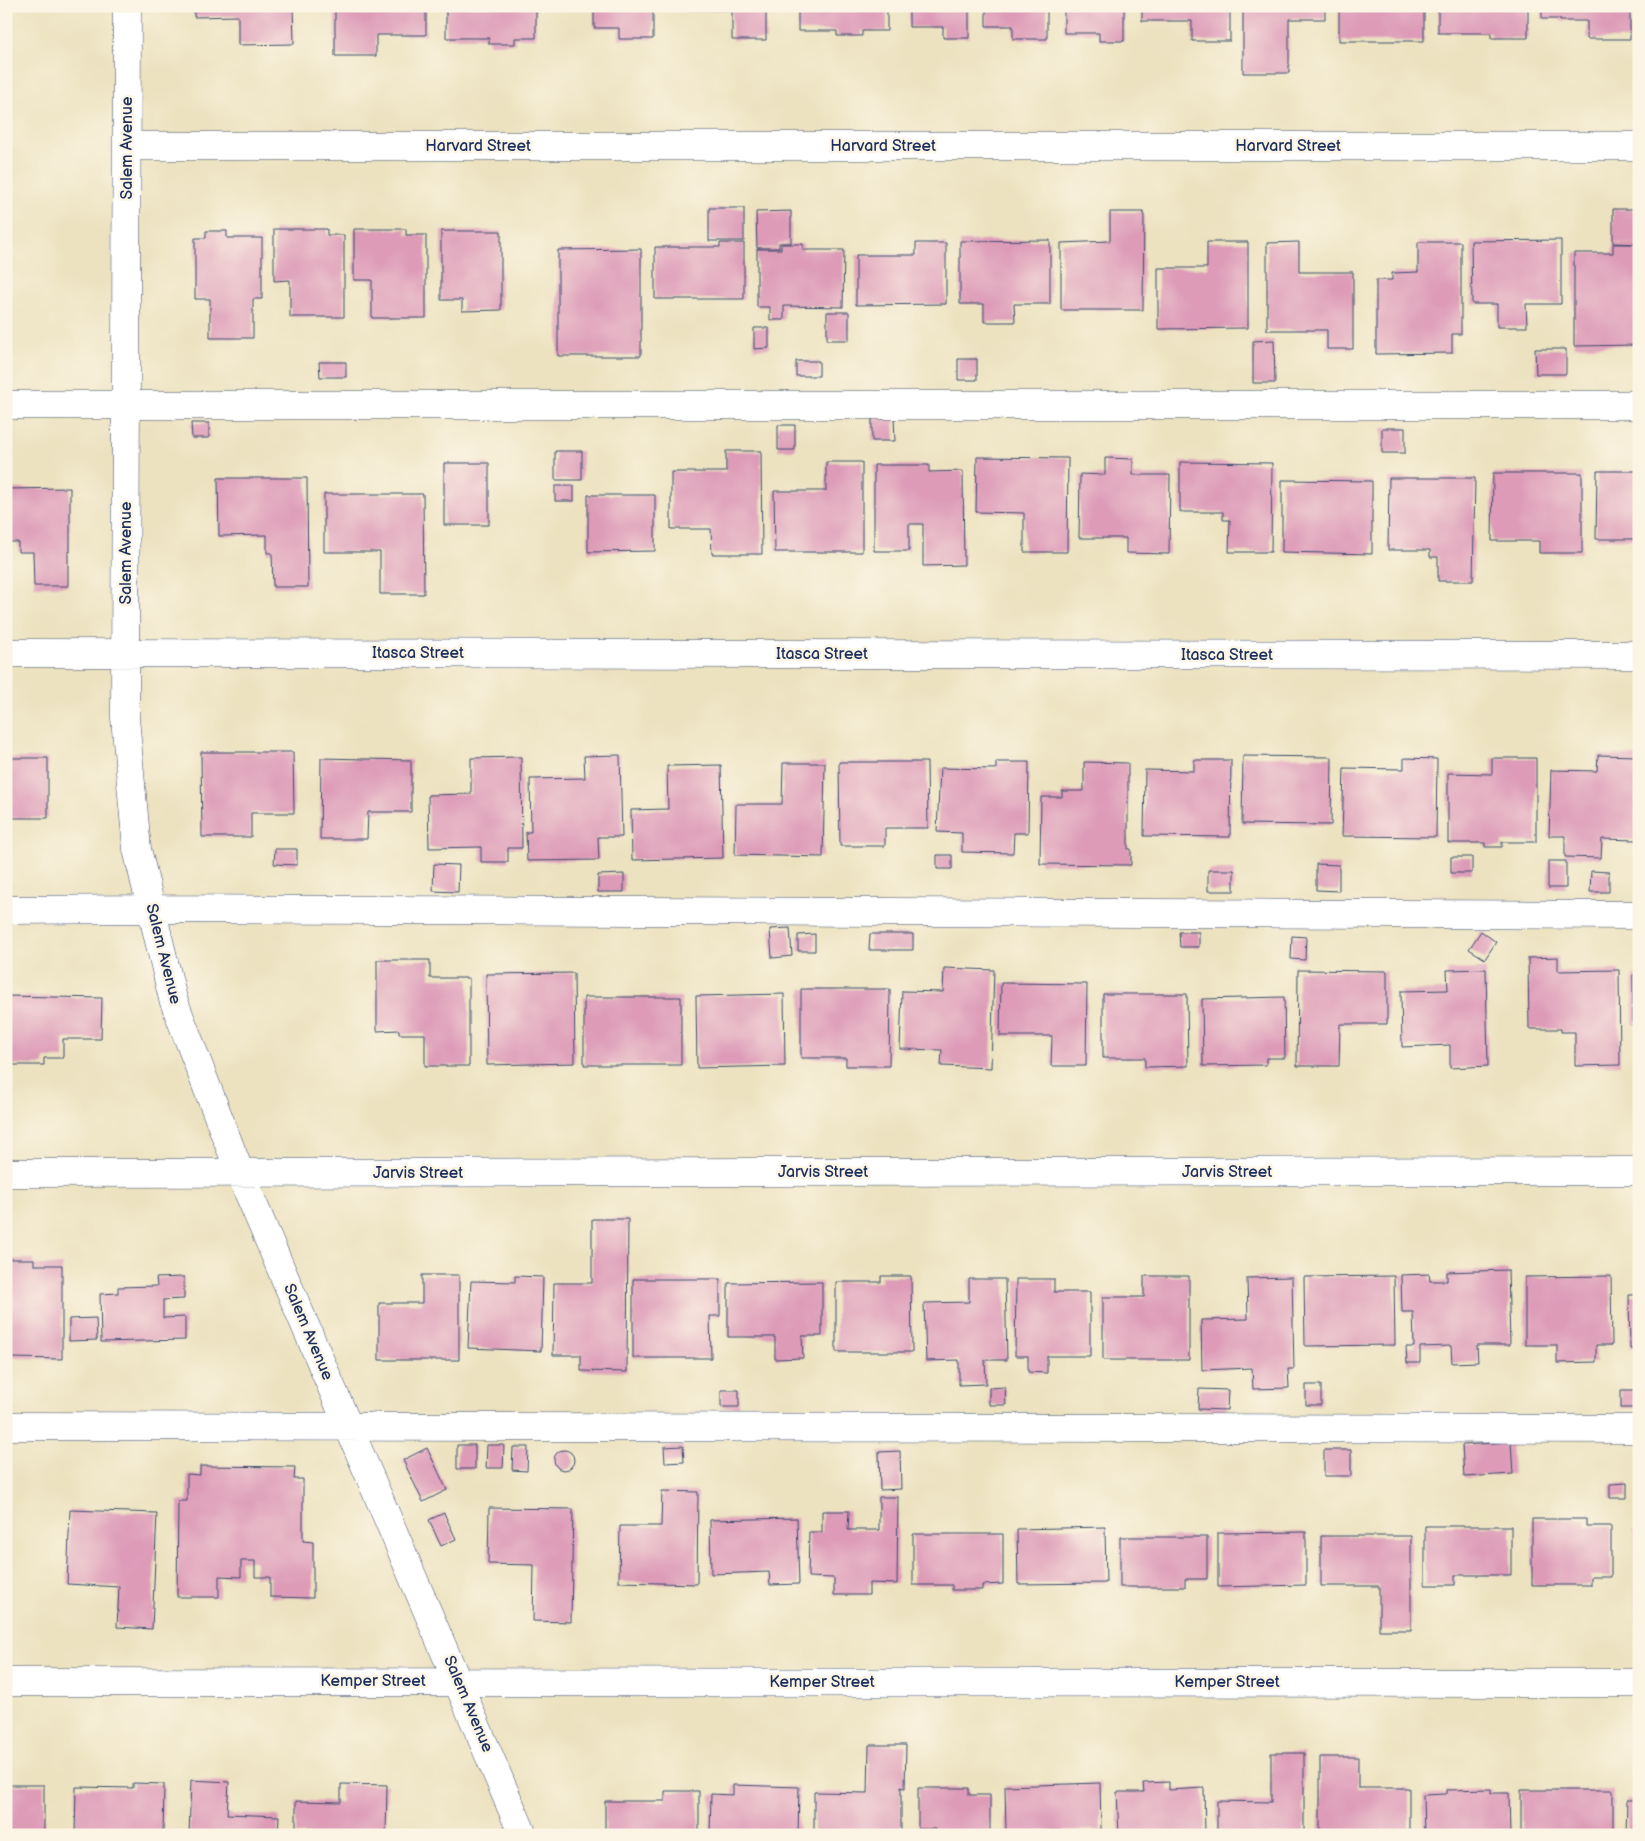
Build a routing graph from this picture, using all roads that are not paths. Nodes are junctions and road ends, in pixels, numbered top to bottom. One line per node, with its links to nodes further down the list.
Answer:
1 (127, 6): 2 (street, Salem Avenue)
2 (127, 146): 3 (street, Harvard Street); 6 (street, Salem Avenue)
3 (1639, 146)
4 (1639, 404): 6 (street)
5 (6, 405): 6 (street)
6 (126, 406): 7 (street, Salem Avenue)
7 (126, 652): 8 (street, Itasca Street); 9 (street, Itasca Street); 10 (street, Salem Avenue)
8 (6, 653)
9 (1639, 655)
10 (152, 909): 11 (street); 12 (street); 15 (street, Salem Avenue)
11 (6, 910)
12 (1639, 915)
13 (1639, 1171): 15 (street, Jarvis Street)
14 (6, 1173): 15 (street, Jarvis Street)
15 (240, 1173): 17 (street, Salem Avenue)
16 (6, 1426): 17 (street)
17 (349, 1428): 18 (street); 19 (street, Salem Avenue)
18 (1639, 1428)
19 (458, 1681): 20 (street, Kemper Street); 21 (street, Kemper Street); 22 (street, Salem Avenue)
20 (6, 1682)
21 (1639, 1683)
22 (523, 1835)

